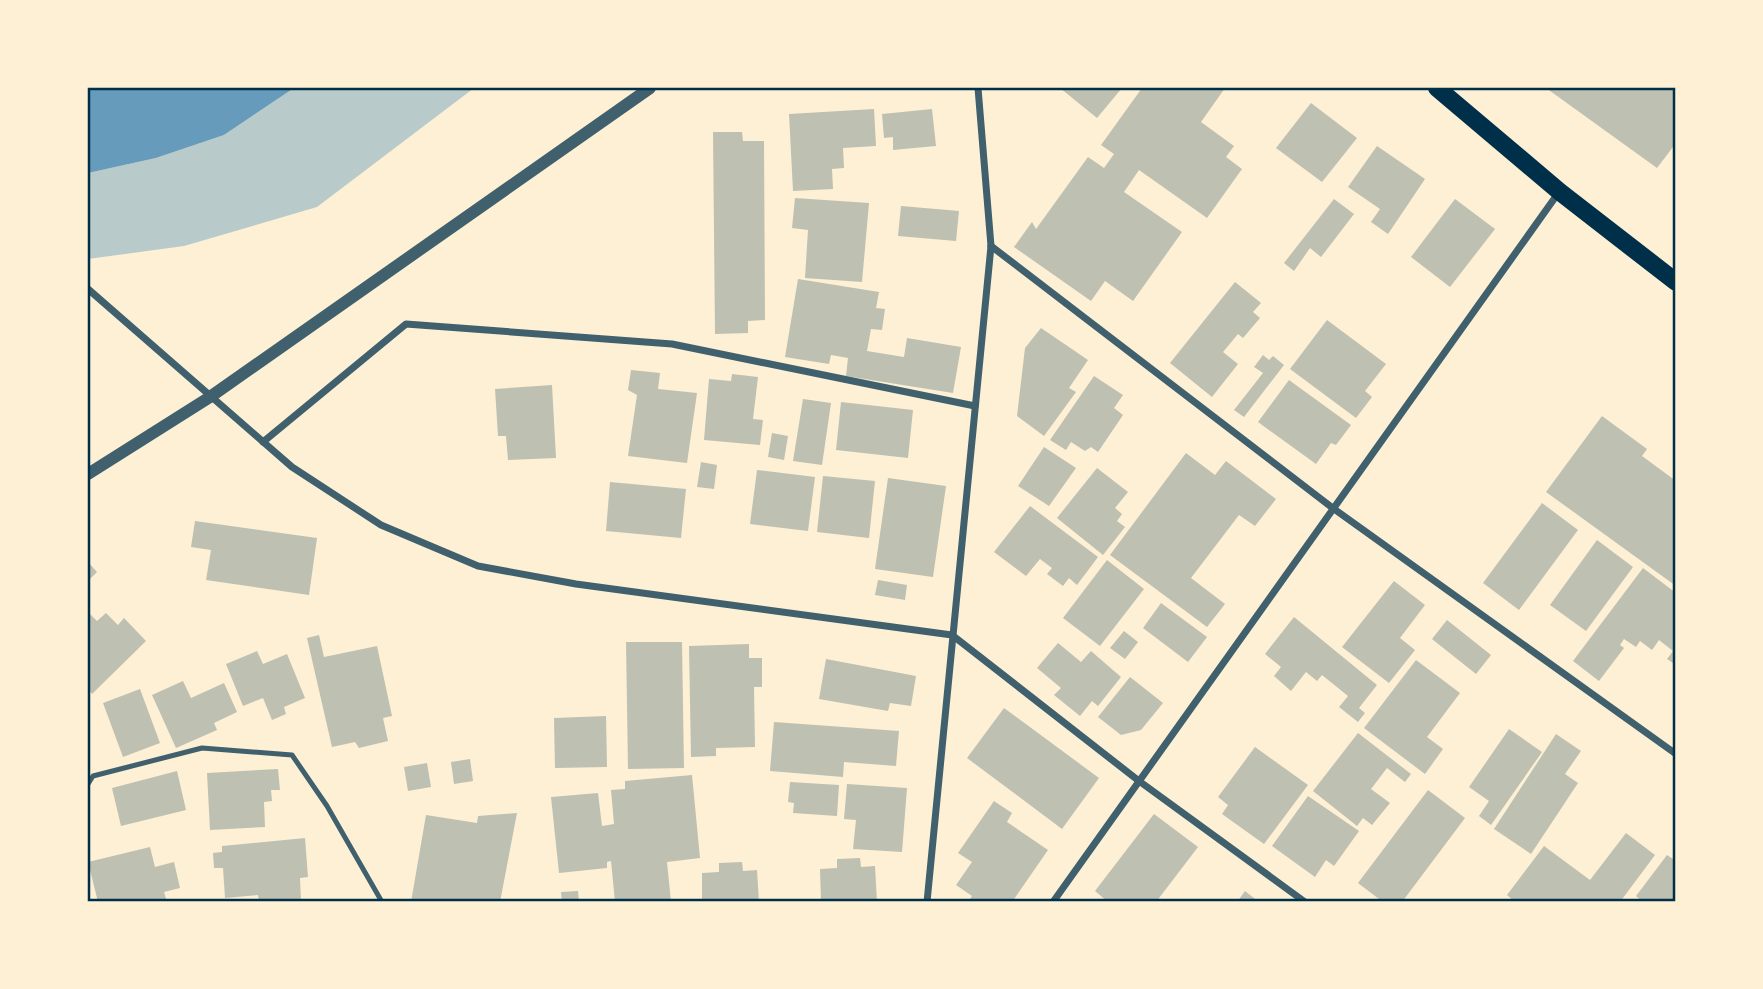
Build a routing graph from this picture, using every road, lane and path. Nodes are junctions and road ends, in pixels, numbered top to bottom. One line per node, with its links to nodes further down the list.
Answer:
1 (650, 88): 8 (street)
2 (978, 88): 5 (street)
3 (1437, 88): 4 (main road)
4 (1560, 192): 6 (main road); 12 (street)
5 (991, 246): 9 (street); 12 (street)
6 (1675, 282)
7 (88, 289): 8 (street)
8 (210, 397): 10 (street); 11 (street)
9 (975, 406): 10 (street); 13 (street)
10 (263, 442): 13 (street)
11 (88, 474)
12 (1334, 509): 14 (street); 15 (street)
13 (952, 635): 15 (street); 18 (street)
14 (1675, 754)
15 (1139, 781): 19 (street); 20 (street)
16 (88, 784): 17 (lane)
17 (382, 901)
18 (928, 901)
19 (1053, 901)
20 (1305, 901)

